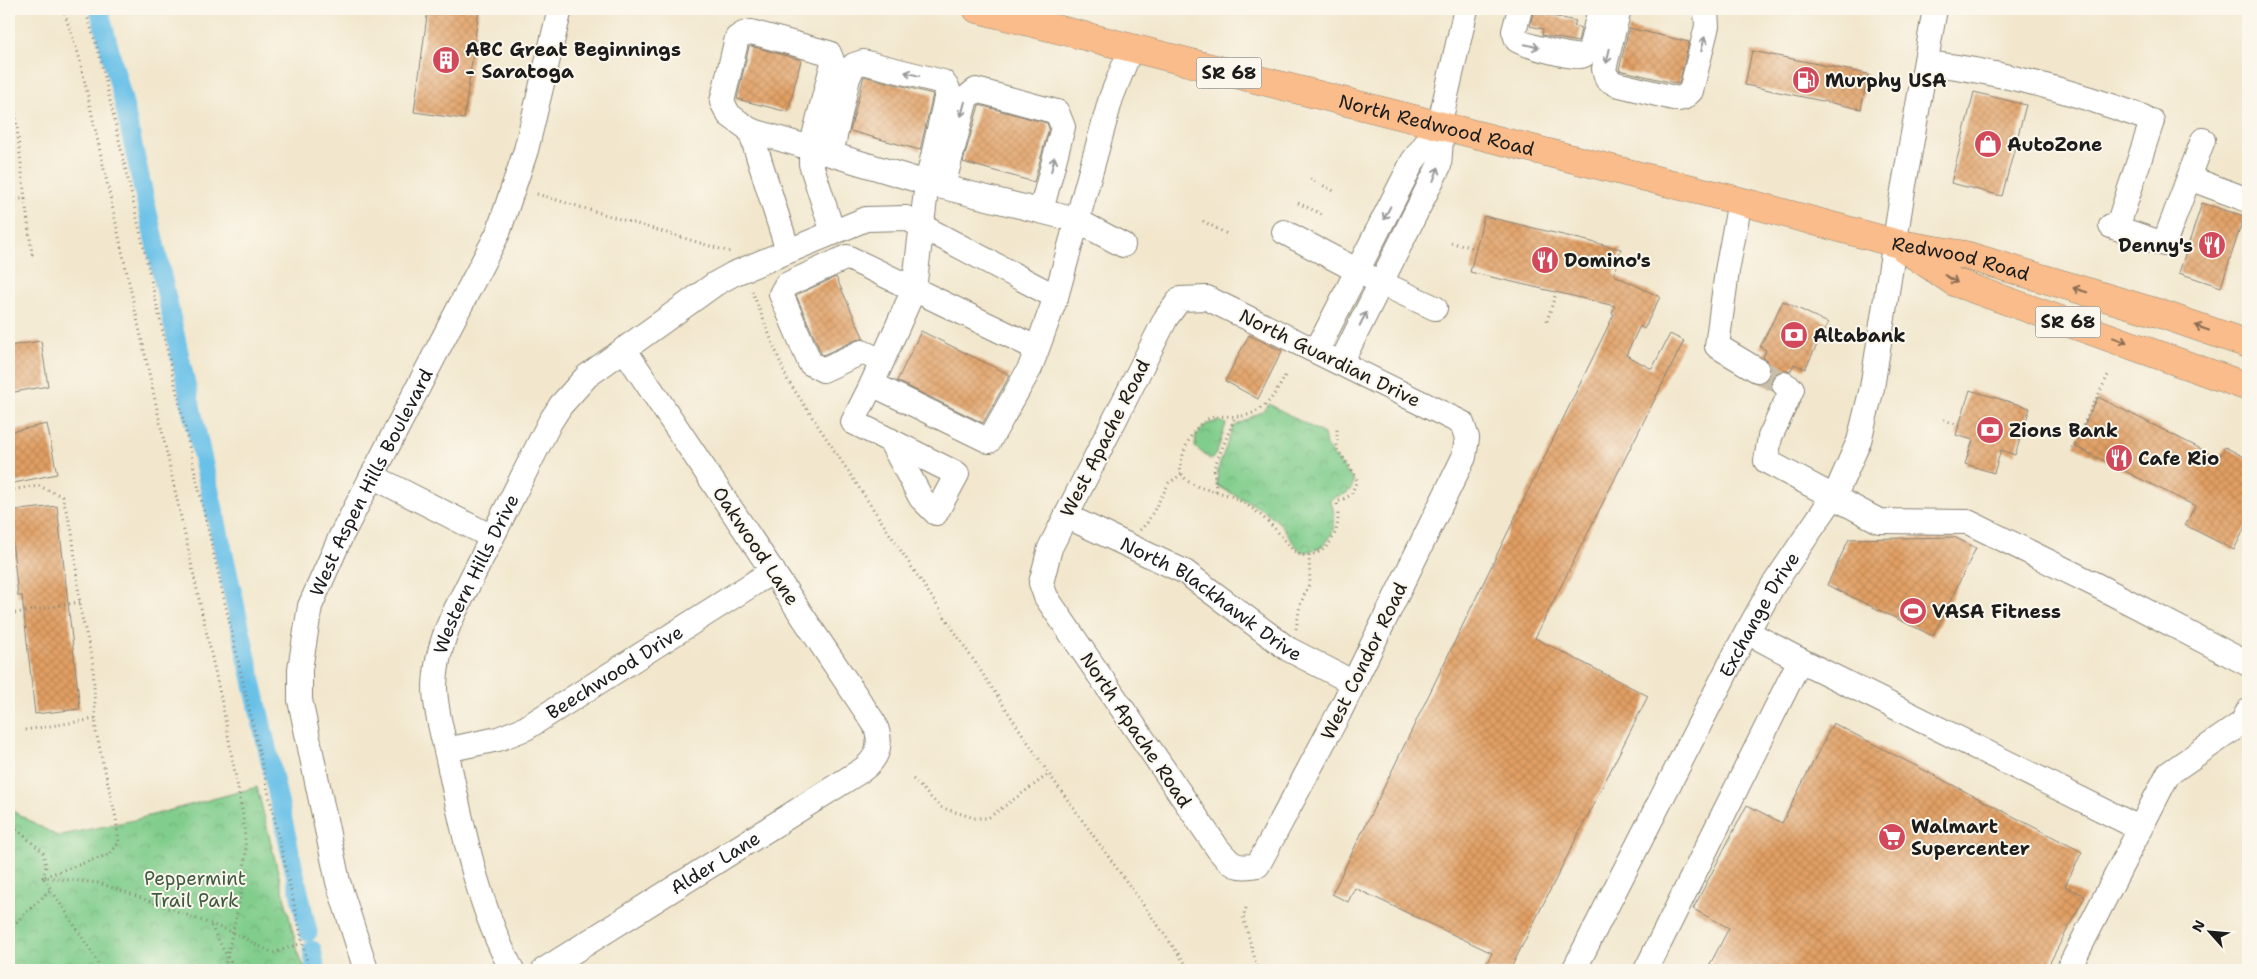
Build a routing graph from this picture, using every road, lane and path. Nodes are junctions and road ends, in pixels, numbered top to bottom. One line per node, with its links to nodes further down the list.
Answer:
1 (63, 9): 104 (path)
2 (85, 9): 105 (path)
3 (560, 9): 72 (street, West Aspen Hills Boulevard)
4 (977, 9): 11 (main road, North Redwood Road / SR 68)
5 (1466, 9): 14 (street)
6 (1520, 9): 7 (street, one-way to 7)
7 (1600, 9)
8 (1619, 9): 10 (street, one-way to 10)
9 (1935, 9): 12 (street, Exchange Drive)
10 (1706, 11)
11 (1131, 48): 14 (main road, North Redwood Road / SR 68); 30 (street)
12 (1927, 63): 18 (street); 37 (street, Exchange Drive)
13 (9, 84): 24 (path)
14 (1439, 126): 26 (main road, North Redwood Road / SR 68); 43 (street, one-way to 43); 44 (street, one-way to 14)
15 (750, 130): 17 (street); 17 (street); 40 (street)
16 (2203, 140): 18 (street)
17 (821, 151): 20 (street); 20 (street, one-way to 17); 33 (street)
18 (2189, 178): 25 (street)
19 (1310, 179): 21 (path)
20 (935, 185): 28 (street); 28 (street, one-way to 20); 32 (street)
21 (1336, 192)
22 (538, 194): 42 (path)
23 (9, 199): 24 (path)
24 (25, 199): 41 (path)
25 (2248, 200)
26 (1740, 201): 37 (main road, North Redwood Road / SR 68); 58 (street)
27 (1298, 203): 29 (path)
28 (1042, 211): 30 (street)
29 (1324, 215)
30 (1076, 220): 38 (street); 48 (street)
31 (1203, 221): 35 (path)
32 (922, 226): 33 (street, Western Hills Drive); 45 (street); 48 (street, Western Hills Drive)
33 (833, 232): 40 (street, Western Hills Drive)
34 (1284, 232): 43 (street)
35 (1229, 234)
36 (1451, 243): 39 (path)
37 (1895, 243): 52 (main road, Redwood Road / SR 68, one-way to 37); 63 (main road, Redwood Road / SR 68, one-way to 63); 75 (street, Exchange Drive)
38 (1124, 245)
39 (1476, 248)
40 (788, 251): 42 (street, Western Hills Drive)
41 (28, 255)
42 (739, 262): 54 (street, Western Hills Drive)
43 (1358, 270): 44 (street); 55 (street)
44 (1381, 284): 50 (street); 57 (street, one-way to 44)
45 (914, 290): 53 (street); 56 (street); 56 (street)
46 (752, 291): 94 (path)
47 (1555, 296): 51 (path)
48 (1056, 297): 53 (street)
49 (1180, 299): 55 (street, North Guardian Drive); 76 (street, West Apache Road)
50 (1435, 308)
51 (1547, 321)
52 (2248, 344)
53 (1036, 348): 61 (street)
54 (624, 349): 78 (street, Western Hills Drive); 80 (street, Oakwood Lane)
55 (1317, 350): 57 (street, North Guardian Drive)
56 (882, 361): 61 (street)
57 (1341, 363): 68 (street, North Guardian Drive)
58 (1757, 370)
59 (2109, 373): 70 (path)
60 (1285, 376): 64 (path)
61 (872, 384): 69 (street)
62 (1784, 384): 75 (street)
63 (2248, 387)
64 (1235, 416): 71 (path); 74 (path)
65 (1944, 420): 66 (path)
66 (1959, 425)
67 (1337, 427): 79 (path)
68 (1467, 438): 88 (street, West Condor Road)
69 (890, 440)
70 (2072, 448)
71 (1183, 473): 74 (path); 77 (path)
72 (372, 476): 78 (street); 111 (street, West Aspen Hills Boulevard)
73 (9, 490): 82 (path)
74 (1216, 491): 79 (path)
75 (1832, 498): 84 (street, Exchange Drive); 87 (street)
76 (1066, 516): 81 (street, West Apache Road); 88 (street, North Blackhawk Drive)
77 (1135, 535)
78 (492, 536): 93 (street, Western Hills Drive)
79 (1309, 555): 85 (path)
80 (773, 571): 92 (street, Oakwood Lane); 93 (street, Beechwood Drive)
81 (1041, 583): 98 (street, North Apache Road)
82 (80, 602): 83 (path); 90 (path)
83 (10, 614)
84 (1747, 632): 86 (street); 116 (street, Exchange Drive)
85 (1295, 635)
86 (1800, 660): 97 (street); 117 (street)
87 (2248, 664)
88 (1354, 683): 98 (street, West Condor Road)
89 (2248, 711): 97 (street)
90 (95, 719): 91 (path); 99 (path)
91 (25, 730)
92 (879, 747): 113 (street, Alder Lane)
93 (446, 750): 112 (street, Western Hills Drive)
94 (1049, 774): 95 (path); 114 (path)
95 (913, 779)
96 (9, 823): 99 (path)
97 (2141, 829): 118 (street)
98 (1241, 868)
99 (43, 877): 100 (path); 102 (path)
100 (51, 889): 103 (path); 107 (path)
101 (1246, 908): 115 (path)
102 (211, 925): 104 (path); 106 (path)
103 (9, 929)
104 (232, 932): 105 (path); 106 (path)
105 (302, 943): 110 (path)
106 (228, 957): 108 (path); 109 (path)
107 (101, 970)
108 (224, 970)
109 (230, 970)
110 (309, 970)
111 (366, 970)
112 (512, 970)
113 (544, 970)
114 (1190, 970)
115 (1258, 970)
116 (1574, 970)
117 (1646, 970)
118 (2068, 970)

